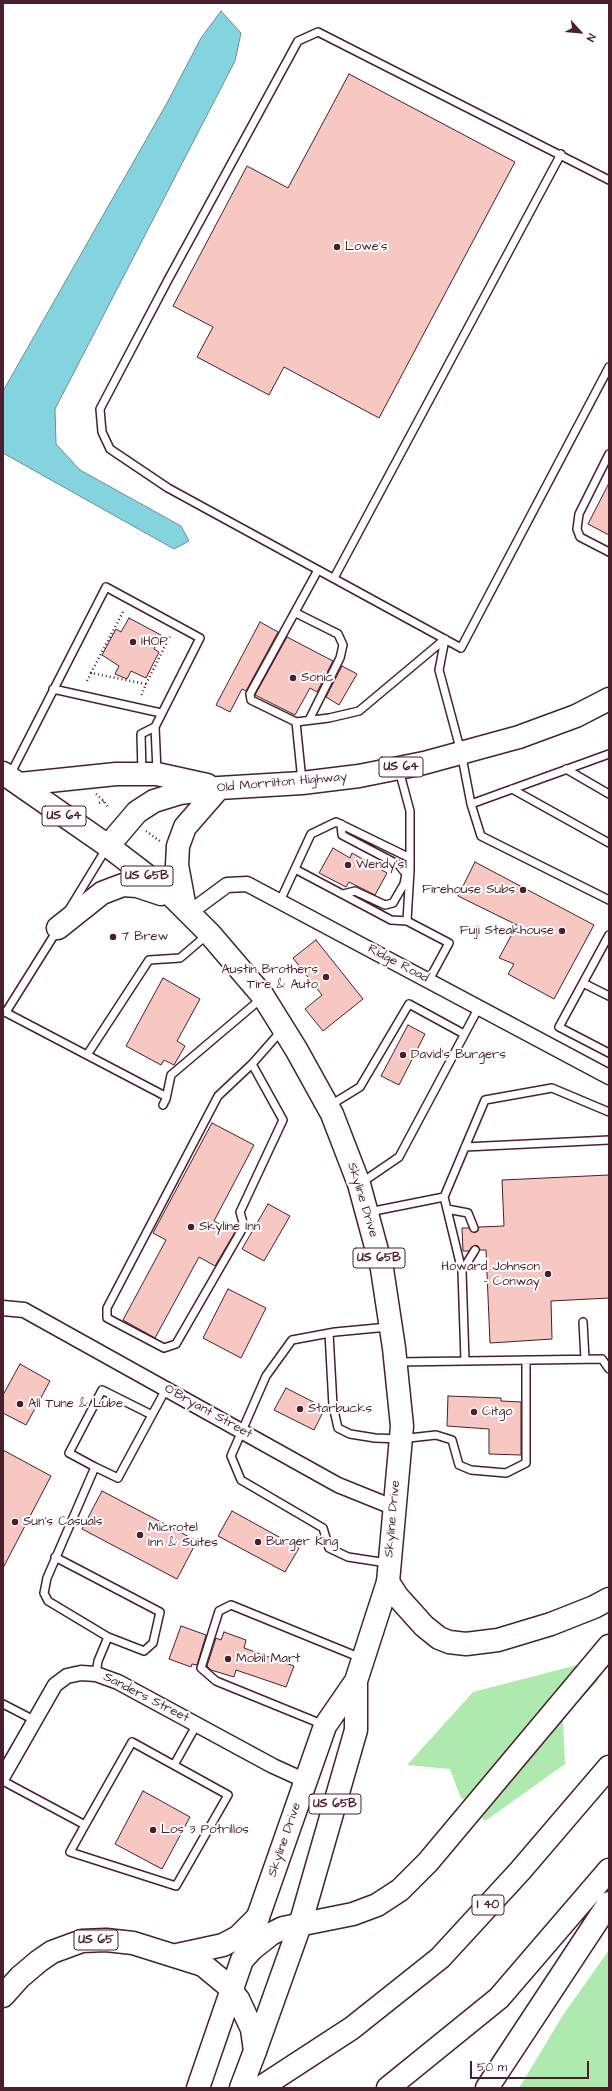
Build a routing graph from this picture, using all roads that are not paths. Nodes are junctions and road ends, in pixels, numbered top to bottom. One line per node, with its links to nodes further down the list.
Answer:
1 (561, 154): 2 (lane); 6 (lane); 7 (lane)
2 (609, 180)
3 (609, 367): 9 (lane)
4 (609, 454): 5 (lane)
5 (609, 552)
6 (318, 570): 7 (lane); 8 (lane)
7 (334, 578): 9 (lane)
8 (296, 613): 13 (lane); 14 (lane)
9 (445, 639): 13 (lane); 16 (lane)
10 (53, 689): 12 (lane); 12 (lane); 21 (lane)
11 (609, 699): 16 (main road, Old Morrilton Highway / US 64)
12 (161, 713): 15 (lane)
13 (309, 720): 14 (lane)
14 (296, 722): 22 (lane)
15 (155, 727): 20 (lane); 20 (lane)
16 (461, 752): 18 (main road, Old Morrilton Highway / US 64); 26 (lane)
17 (609, 754): 19 (lane)
18 (399, 768): 22 (main road, Old Morrilton Highway / US 64); 30 (lane)
19 (566, 769): 24 (lane); 25 (lane)
20 (150, 774): 21 (main road, US 64); 23 (main road, US 64)
21 (11, 778): 29 (main road, US 64)
22 (302, 783): 23 (main road, Old Morrilton Highway / US 64)
23 (219, 788): 29 (main road, Old Morrilton Highway / US 64); 35 (main road)
24 (512, 789): 26 (lane); 28 (lane)
25 (609, 794)
26 (471, 804): 33 (lane)
27 (341, 824): 30 (lane); 31 (lane); 32 (lane)
28 (609, 843)
29 (108, 846): 35 (main road, Skyline Drive / US 65B); 37 (lane)
30 (410, 858): 36 (lane)
31 (295, 869): 32 (lane); 34 (lane)
32 (343, 894): 36 (lane)
33 (609, 900)
34 (280, 901): 35 (street, Ridge Road); 41 (street, Ridge Road)
35 (187, 911): 37 (main road); 38 (main road, Skyline Drive / US 65B)
36 (407, 921): 41 (lane)
37 (58, 928): 46 (lane)
38 (209, 933): 43 (main road, Skyline Drive / US 65B); 50 (lane)
39 (609, 935): 40 (lane)
40 (606, 948): 42 (lane)
41 (428, 980): 45 (street, Ridge Road)
42 (583, 983): 44 (lane); 49 (lane)
43 (263, 996): 47 (main road, Skyline Drive / US 65B); 50 (lane)
44 (609, 996)
45 (479, 1007): 48 (lane); 52 (street, Ridge Road)
46 (5, 1011): 50 (lane)
47 (284, 1029): 51 (lane); 53 (main road, Skyline Drive / US 65B)
48 (464, 1034): 53 (lane); 57 (lane)
49 (609, 1053)
50 (87, 1055)
51 (252, 1064): 51 (lane)
52 (609, 1077)
53 (328, 1106): 57 (main road, Skyline Drive / US 65B)
54 (609, 1112): 56 (lane)
55 (609, 1140): 56 (lane)
56 (465, 1147): 58 (lane)
57 (359, 1184): 60 (main road, Skyline Drive / US 65B)
58 (444, 1197): 59 (lane); 60 (lane)
59 (447, 1209): 61 (lane); 63 (lane)
60 (367, 1213): 66 (main road, Skyline Drive / US 65B)
61 (474, 1228)
62 (475, 1250): 63 (lane)
63 (462, 1271): 70 (lane)
64 (3, 1308): 73 (street, O'Bryant Street)
65 (583, 1322): 68 (lane)
66 (391, 1327): 67 (lane); 71 (main road, Skyline Drive / US 65B)
67 (329, 1333): 75 (lane); 76 (lane)
68 (584, 1359): 69 (lane); 72 (lane)
69 (526, 1360): 70 (lane); 76 (lane)
70 (465, 1361): 71 (lane)
71 (395, 1362): 76 (main road, Skyline Drive / US 65B)
72 (609, 1369)
73 (166, 1389): 74 (lane); 75 (street, O'Bryant Street)
74 (152, 1416): 77 (lane); 77 (lane)
75 (240, 1431): 78 (street, O'Bryant Street); 80 (lane)
76 (400, 1439): 78 (main road, Skyline Drive / US 65B)
77 (95, 1467): 79 (lane)
78 (395, 1508): 80 (main road, Skyline Drive / US 65B)
79 (55, 1557): 82 (lane); 82 (lane)
80 (389, 1573): 81 (main road); 84 (main road, Skyline Drive / US 65B)
81 (609, 1598)
82 (108, 1637): 85 (lane)
83 (609, 1646): 100 (main road)
84 (363, 1659): 86 (main road, US 65B); 90 (lane)
85 (96, 1674): 88 (street, Sanders Street); 89 (street, Sanders Street)
86 (356, 1681): 90 (main road, Skyline Drive / US 65B); 100 (main road, US 65B)
87 (3, 1704): 88 (lane)
88 (34, 1720): 93 (street, Sanders Street)
89 (197, 1724): 91 (lane); 95 (street, Sanders Street)
90 (325, 1726): 95 (main road, Skyline Drive / US 65B)
91 (174, 1765): 96 (lane); 96 (lane)
92 (609, 1767): 108 (main road, I 40)
93 (3, 1776)
94 (3, 1781): 96 (lane)
95 (306, 1782): 99 (main road, Skyline Drive / US 65B)
96 (85, 1825)
97 (609, 1870): 109 (main road)
98 (609, 1903): 110 (main road)
99 (258, 1917): 101 (main road); 102 (main road, Skyline Drive / US 65B)
100 (300, 1925): 102 (main road); 105 (main road, US 65B)
101 (172, 1956): 103 (main road, US 65); 104 (main road, US 65)
102 (242, 1960): 103 (main road, Skyline Drive / US 65B)
103 (231, 1991): 105 (main road, US 65); 106 (main road, Skyline Drive / US 65B)
104 (3, 1996)
105 (255, 2051): 107 (main road, US 65)
106 (198, 2088)
107 (241, 2088)
108 (260, 2088)
109 (388, 2088)
110 (486, 2088)

